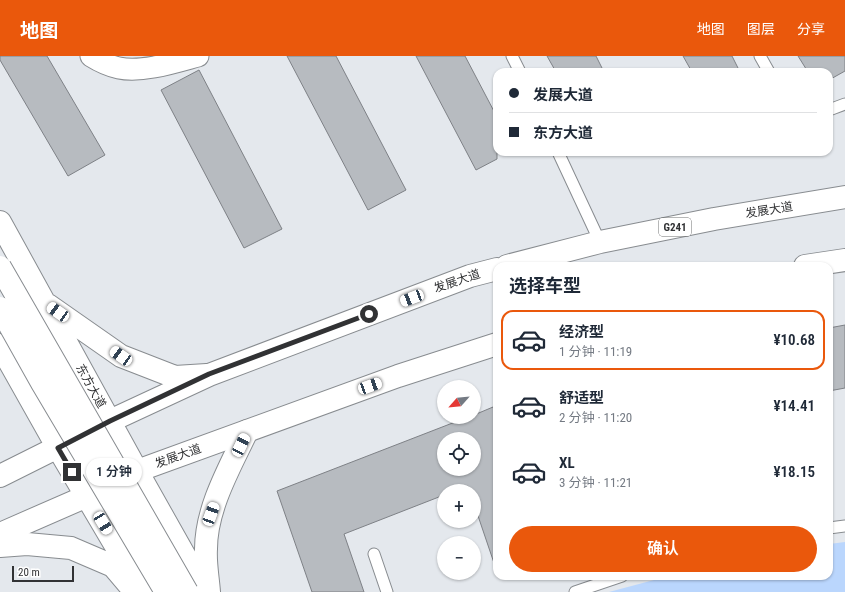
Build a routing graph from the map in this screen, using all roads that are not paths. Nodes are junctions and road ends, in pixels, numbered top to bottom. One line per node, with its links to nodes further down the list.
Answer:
1 (91, 56): 2 (street)
2 (198, 56)
3 (512, 56): 5 (lane)
4 (760, 56): 6 (lane)
5 (518, 68)
6 (767, 68)
7 (845, 104): 8 (lane)
8 (833, 108)
9 (560, 156): 12 (lane)
10 (845, 197): 12 (main road, 发展大道 / G241)
11 (0, 222): 18 (main road, 东方大道)
12 (600, 242): 14 (main road, 发展大道 / G241)
13 (845, 260): 15 (main road)
14 (522, 262)
15 (832, 262)
16 (0, 267): 38 (main road, bridge)
17 (493, 270): 22 (main road, 发展大道)
18 (45, 303): 22 (main road); 23 (main road, 东方大道)
19 (0, 308): 37 (main road, bridge)
20 (0, 345): 25 (main road)
21 (493, 345): 24 (main road, 发展大道)
22 (209, 374): 23 (main road, 发展大道)
23 (110, 421): 25 (main road, 发展大道); 26 (main road, 东方大道)
24 (247, 431): 26 (main road, 发展大道); 40 (main road)
25 (58, 448): 27 (main road, 发展大道); 28 (main road)
26 (137, 471): 28 (main road, 发展大道); 39 (main road, 东方大道)
27 (0, 476)
28 (87, 496): 31 (main road, 发展大道); 36 (main road)
29 (845, 526): 30 (lane)
30 (833, 528)
31 (0, 534)
32 (0, 546): 35 (main road)
33 (374, 554): 41 (lane)
34 (610, 580): 42 (lane)
35 (136, 592)
36 (143, 592)
37 (166, 592)
38 (187, 592)
39 (205, 592)
40 (209, 592)
41 (387, 592)
42 (575, 592)

